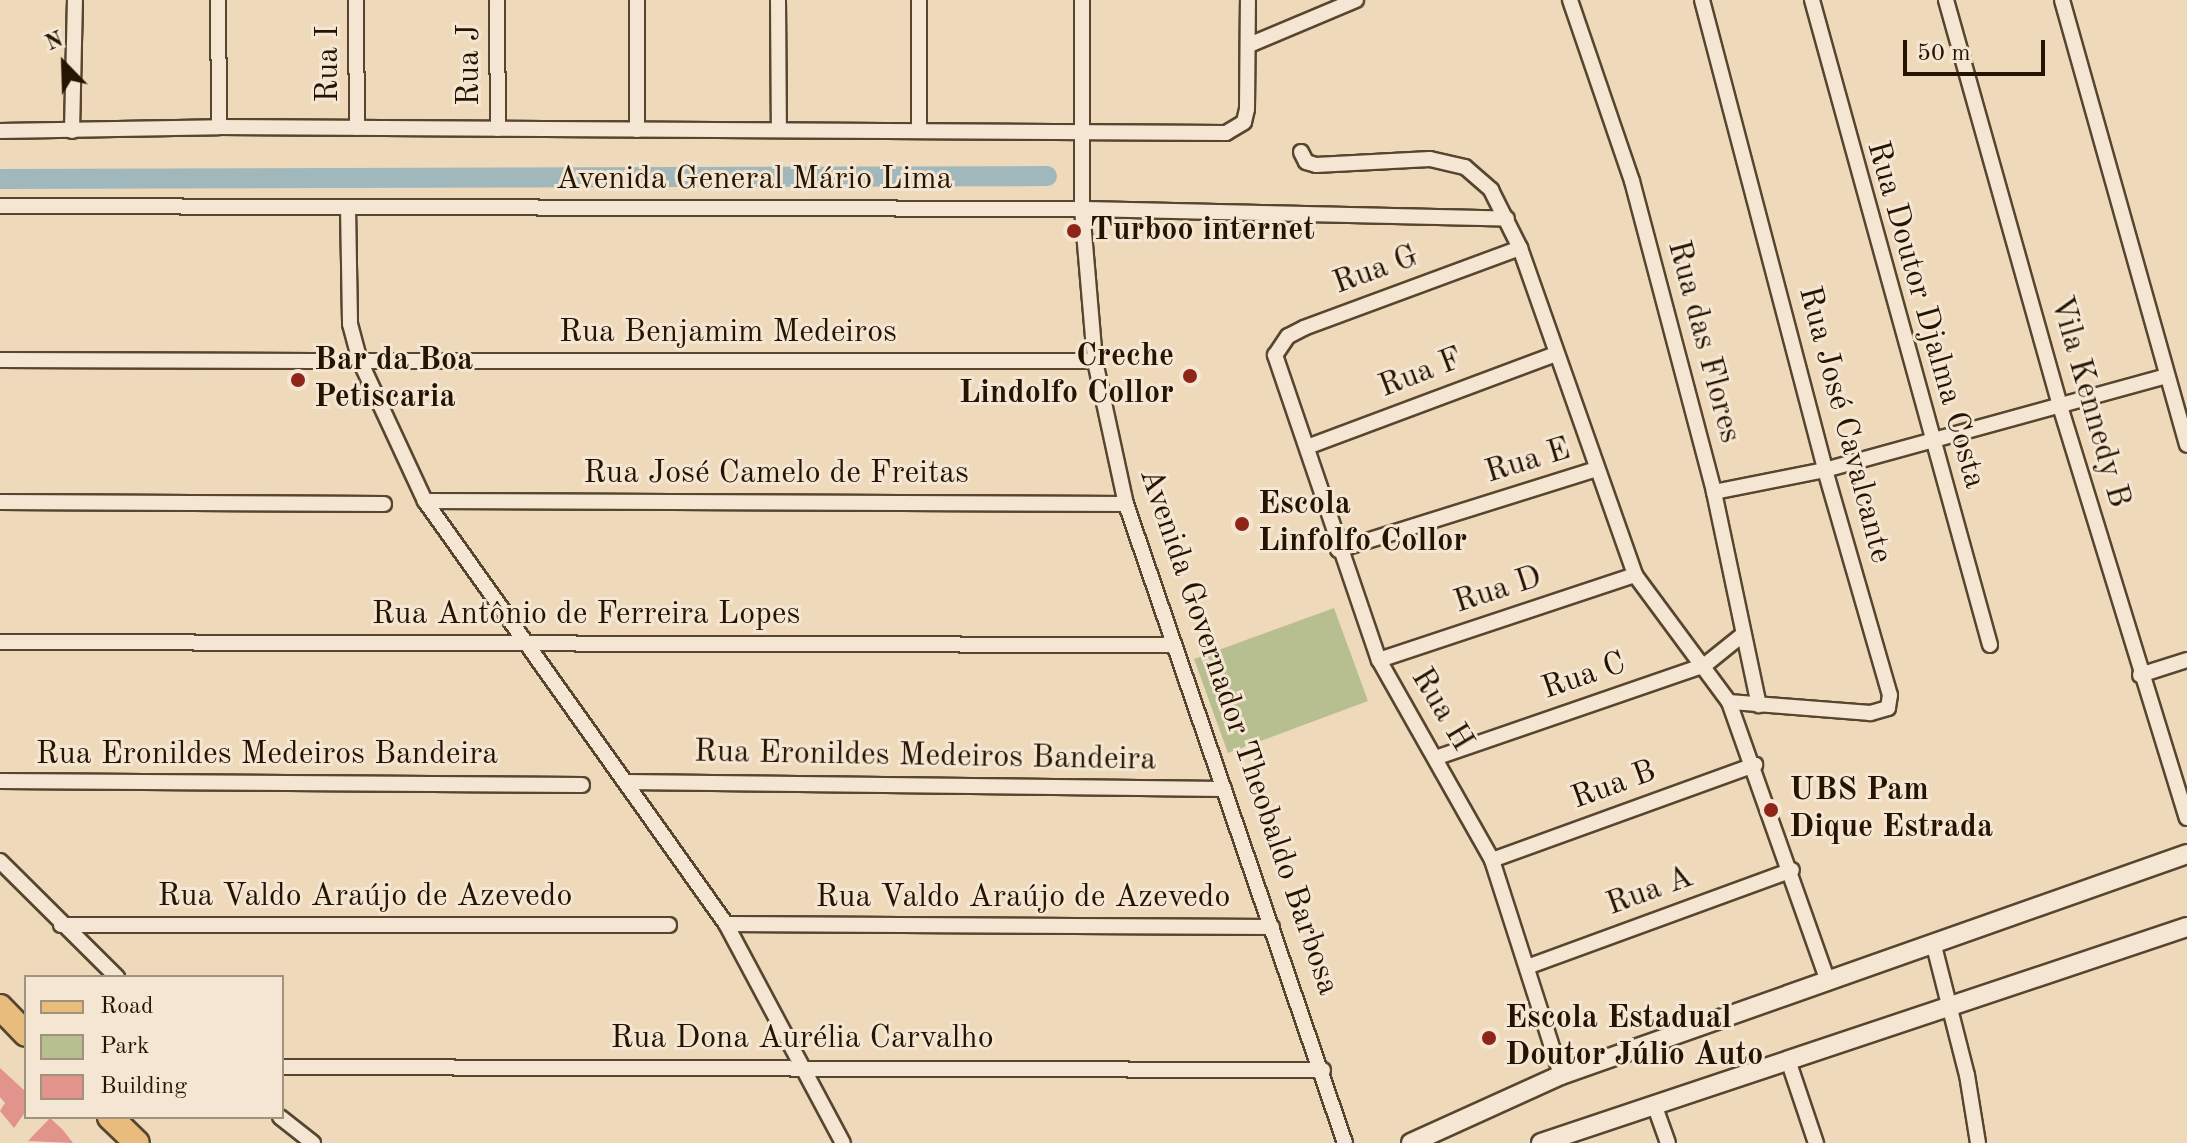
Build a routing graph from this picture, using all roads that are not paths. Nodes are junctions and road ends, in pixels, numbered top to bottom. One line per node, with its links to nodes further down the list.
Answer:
1 (75, 0): 24 (street)
2 (218, 0): 17 (street)
3 (356, 0): 18 (street, Rua I)
4 (497, 0): 19 (street, Rua J)
5 (637, 0): 21 (street)
6 (778, 0): 22 (street)
7 (919, 0): 20 (street)
8 (1082, 0): 25 (street, Avenida Governador Theobaldo Barbosa)
9 (1248, 0): 16 (street)
10 (1356, 0): 16 (street)
11 (1570, 0): 45 (street, Rua das Flores)
12 (1702, 0): 44 (street, Rua José Cavalcante)
13 (1812, 0): 40 (street, Rua Doutor Djalma Costa)
14 (1946, 0): 39 (street, Vila Kennedy B)
15 (2062, 0): 38 (street)
16 (1249, 45): 25 (street, Avenida General Mário Lima)
17 (219, 127): 18 (street, Avenida General Mário Lima); 24 (street, Avenida General Mário Lima)
18 (357, 128): 19 (street, Avenida General Mário Lima)
19 (498, 129): 21 (street, Avenida General Mário Lima)
20 (919, 129): 22 (street, Avenida General Mário Lima); 25 (street, Avenida General Mário Lima)
21 (637, 130): 22 (street, Avenida General Mário Lima)
22 (779, 130)
23 (0, 131): 24 (street, Avenida General Mário Lima)
24 (72, 131)
25 (1083, 133): 27 (street, Avenida Governador Theobaldo Barbosa)
26 (1301, 152): 30 (street)
27 (1082, 205): 29 (street, Avenida General Mário Lima); 30 (street, Avenida General Mário Lima); 36 (street, Avenida Governador Theobaldo Barbosa)
28 (0, 206): 29 (street, Avenida General Mário Lima)
29 (348, 207): 35 (street)
30 (1507, 219): 31 (street)
31 (1520, 248): 32 (street); 37 (street, Rua G)
32 (1556, 354): 42 (street, Rua F); 43 (street)
33 (0, 360): 34 (street)
34 (316, 361)
35 (360, 361): 36 (street, Rua Benjamim Medeiros); 46 (street)
36 (1095, 361): 49 (street, Avenida Governador Theobaldo Barbosa)
37 (1278, 371): 42 (street, Rua H)
38 (2166, 376): 39 (street); 41 (street)
39 (2060, 406): 40 (street); 60 (street, Vila Kennedy B)
40 (1932, 442): 44 (street); 56 (street, Rua Doutor Djalma Costa)
41 (2187, 445)
42 (1307, 447): 50 (street, Rua H)
43 (1597, 469): 50 (street, Rua E); 51 (street)
44 (1825, 470): 45 (street); 62 (street, Rua José Cavalcante)
45 (1714, 492): 52 (street, Rua das Flores)
46 (425, 501): 49 (street, Rua José Camelo de Freitas); 54 (street)
47 (0, 502): 48 (street)
48 (384, 504)
49 (1126, 504): 55 (street, Avenida Governador Theobaldo Barbosa)
50 (1338, 550): 57 (street, Rua H)
51 (1635, 575): 57 (street, Rua D); 59 (street)
52 (1741, 636): 59 (street, Rua C); 62 (street, Rua das Flores)
53 (0, 642): 54 (street, Rua Antônio de Ferreira Lopes)
54 (524, 643): 55 (street, Rua Antônio de Ferreira Lopes); 66 (street)
55 (1172, 645): 68 (street, Avenida Governador Theobaldo Barbosa)
56 (1990, 645)
57 (1379, 660): 63 (street, Rua H)
58 (2187, 660): 60 (street)
59 (1705, 665): 61 (street); 63 (street, Rua C)
60 (2140, 675): 69 (street, Vila Kennedy B)
61 (1729, 702): 62 (street, Rua José Cavalcante); 64 (street)
62 (1759, 705)
63 (1438, 757): 71 (street, Rua H)
64 (1755, 765): 71 (street, Rua B); 73 (street)
65 (0, 781): 67 (street, Rua Eronildes Medeiros Bandeira)
66 (626, 782): 68 (street, Rua Eronildes Medeiros Bandeira); 74 (street)
67 (582, 785)
68 (1224, 789): 77 (street, Avenida Governador Theobaldo Barbosa)
69 (2187, 818)
70 (2187, 854): 79 (street)
71 (1492, 860): 80 (street, Rua H)
72 (0, 861): 75 (street)
73 (1792, 870): 80 (street, Rua A); 82 (street)
74 (726, 924): 77 (street, Rua Valdo Araújo de Azevedo); 87 (street)
75 (61, 925): 76 (street, Rua Valdo Araújo de Azevedo); 81 (street)
76 (669, 925)
77 (1272, 927): 89 (street, Avenida Governador Theobaldo Barbosa)
78 (2187, 927): 83 (street)
79 (1933, 942): 82 (street); 83 (street)
80 (1527, 967): 90 (street, Rua H)
81 (115, 975)
82 (1827, 979): 90 (street)
83 (1950, 1005): 86 (street); 102 (street)
84 (0, 1007): 85 (main road)
85 (24, 1032)
86 (1788, 1060): 91 (street); 101 (street)
87 (804, 1065): 88 (street, Rua Dona Aurélia Carvalho); 89 (street, Rua Dona Aurélia Carvalho); 96 (street)
88 (284, 1067)
89 (1323, 1070): 97 (street, Avenida Governador Theobaldo Barbosa)
90 (1561, 1075): 98 (street)
91 (1654, 1104): 99 (street); 100 (street)
92 (112, 1119): 94 (main road)
93 (283, 1119): 95 (street)
94 (137, 1143)
95 (313, 1143)
96 (843, 1143)
97 (1345, 1143)
98 (1411, 1143)
99 (1541, 1143)
100 (1668, 1143)
101 (1816, 1143)
102 (1978, 1143)

